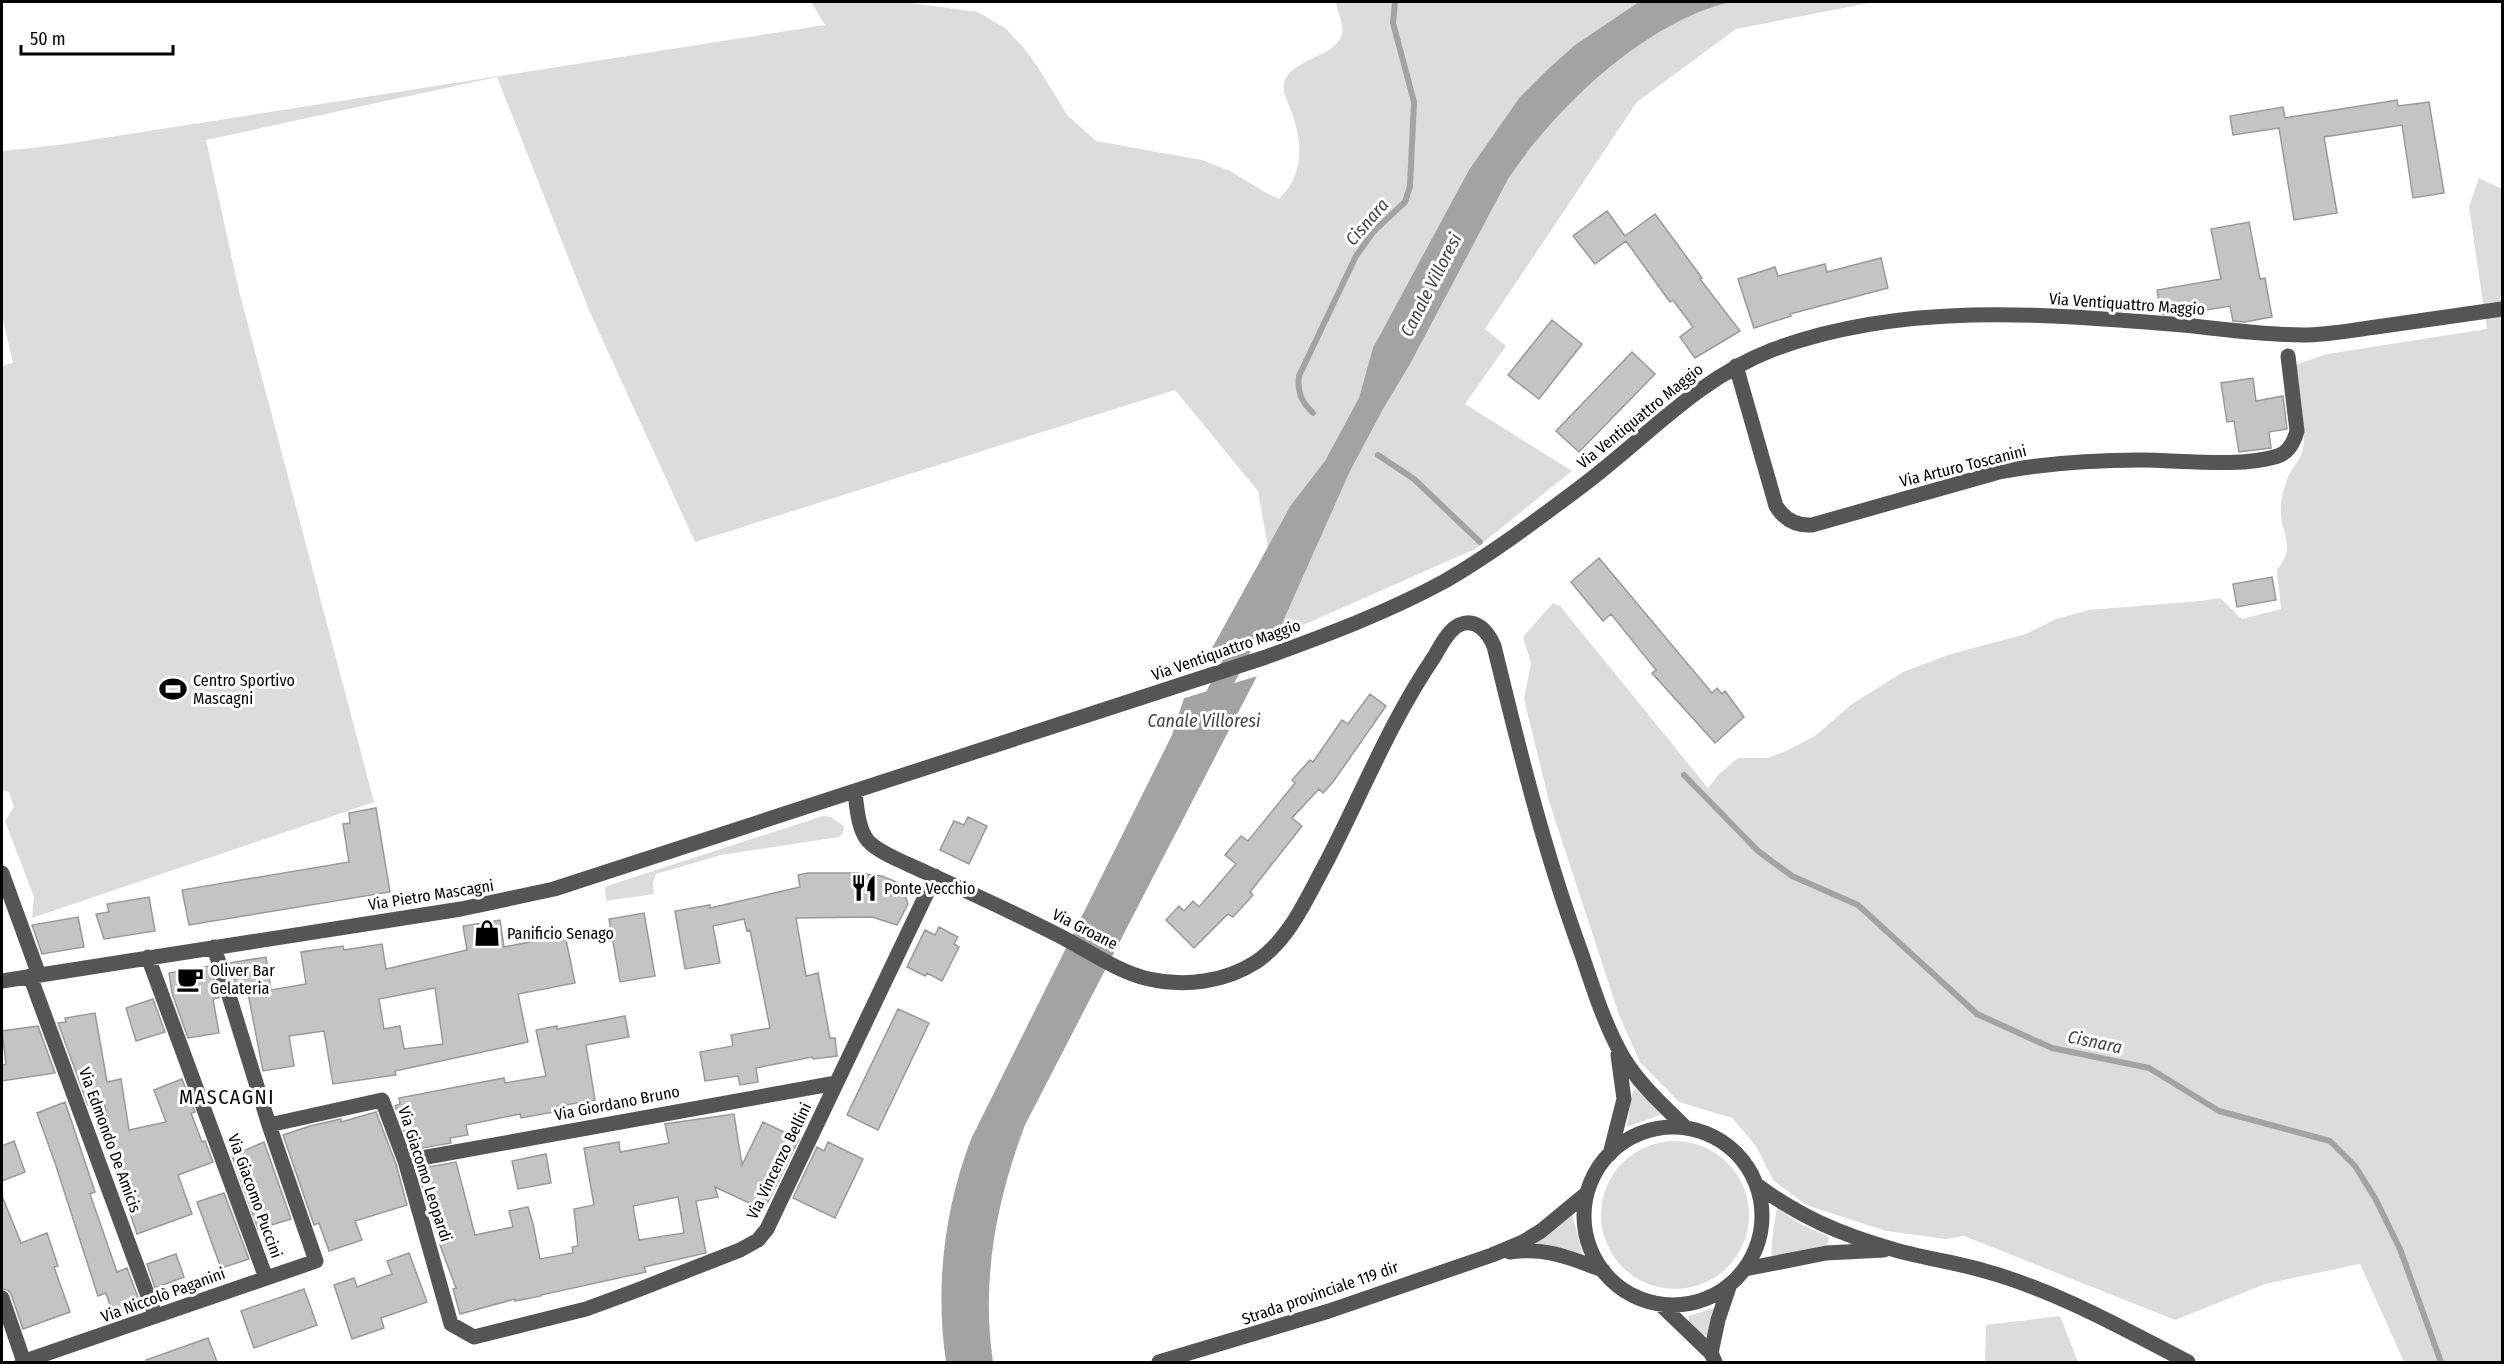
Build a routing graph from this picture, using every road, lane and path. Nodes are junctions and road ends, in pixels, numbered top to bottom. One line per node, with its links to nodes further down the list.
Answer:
1 (2502, 309): 3 (street, Via Ventiquattro Maggio)
2 (2288, 356): 3 (street, Via Arturo Toscanini)
3 (1736, 366): 4 (street, Via Ventiquattro Maggio)
4 (855, 793): 6 (street, Via Groane); 7 (street, Via Pietro Mascagni)
5 (2, 873): 9 (street, Via Edmondo De Amicis)
6 (935, 876): 11 (street, Via Groane); 12 (street, Via Vincenzo Bellini)
7 (214, 947): 8 (street, Via Pietro Mascagni); 13 (street)
8 (148, 957): 9 (street, Via Pietro Mascagni); 23 (street, Via Giacomo Puccini)
9 (35, 976): 10 (street, Via Pietro Mascagni); 27 (street, Via Edmondo De Amicis)
10 (2, 981)
11 (1615, 1041): 14 (street); 15 (street)
12 (836, 1083): 16 (street, Via Giordano Bruno); 28 (street, Via Vincenzo Bellini)
13 (269, 1125): 16 (street, Via Giacomo Leopardi); 23 (street, Via Niccolò Paganini)
14 (1686, 1128): 15 (street); 17 (street)
15 (1610, 1154): 18 (street)
16 (405, 1161): 28 (street, Via Giacomo Leopardi)
17 (1757, 1185): 19 (street); 21 (street)
18 (1587, 1193): 20 (street, Strada provinciale 119 dir); 22 (street)
19 (1893, 1250): 21 (street); 32 (street)
20 (1492, 1255): 22 (street, Strada provinciale 119 dir); 31 (street, Strada provinciale 119 dir)
21 (1744, 1269): 24 (street)
22 (1603, 1270): 26 (street)
23 (266, 1278): 27 (street, Via Niccolò Paganini)
24 (1730, 1284): 26 (street); 29 (street)
25 (2, 1298): 30 (street)
26 (1660, 1304): 29 (street)
27 (155, 1315): 30 (street, Via Niccolò Paganini)
28 (462, 1331)
29 (1713, 1358)
30 (22, 1362)
31 (1159, 1362)
32 (2188, 1362)

